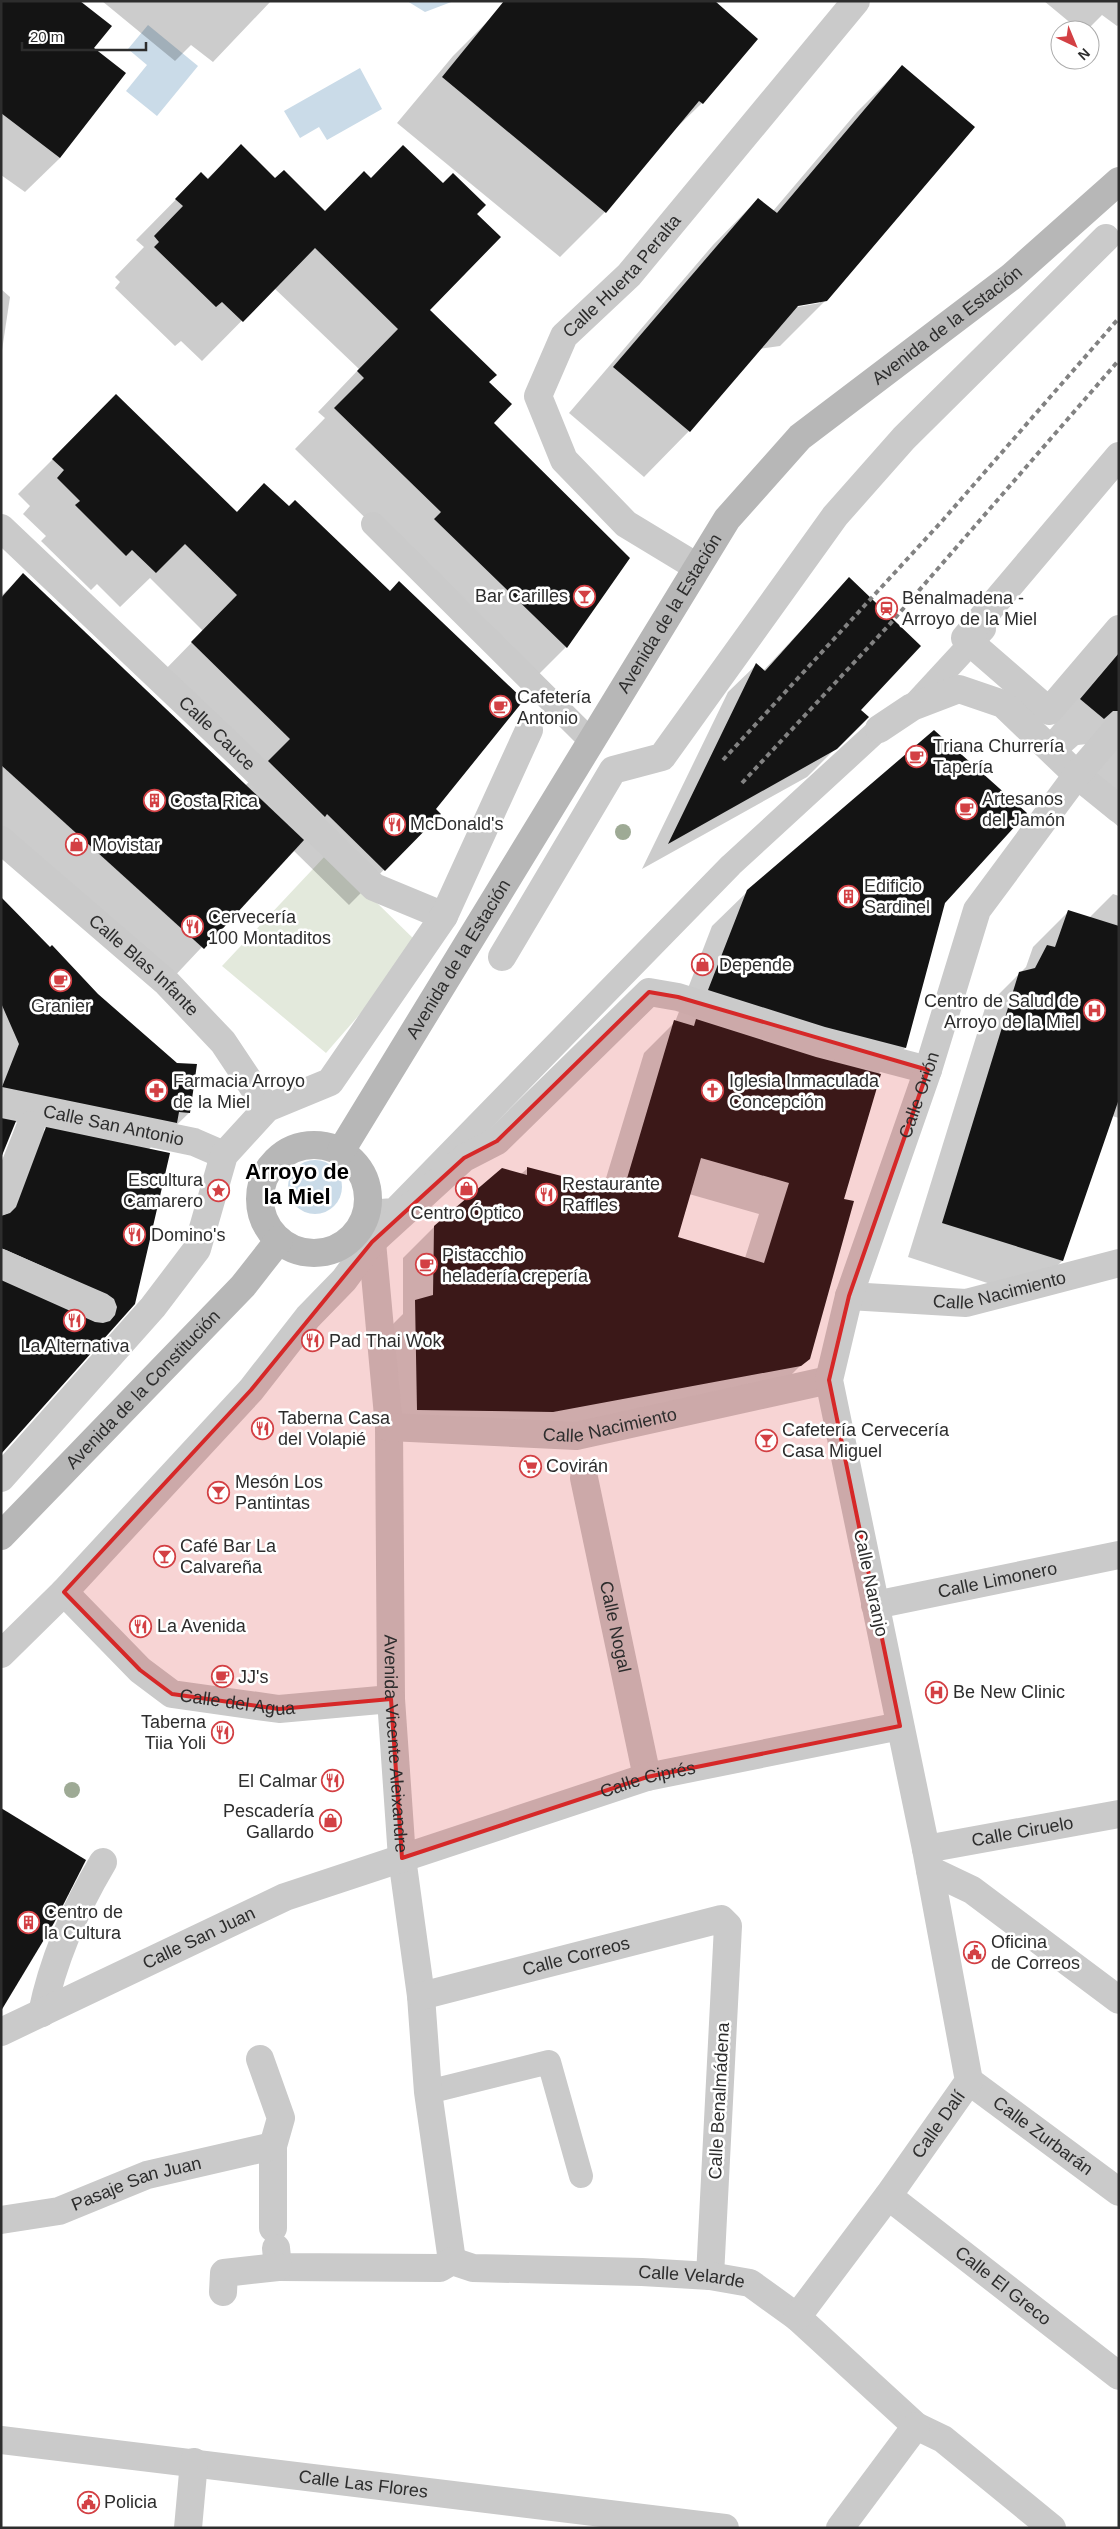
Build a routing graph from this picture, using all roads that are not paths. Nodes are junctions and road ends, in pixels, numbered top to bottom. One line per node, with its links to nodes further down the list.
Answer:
1 (856, 1): 8 (street, Calle Huerta Peralta)
2 (1119, 181): 8 (main road, Avenida de la Estación)
3 (1106, 238): 19 (street)
4 (1119, 456): 9 (street)
5 (373, 524): 14 (lane)
6 (1, 528): 18 (street, Calle Cauce)
7 (1065, 539): 10 (lane)
8 (697, 567): 14 (main road, Avenida de la Estación)
9 (1119, 629)
10 (912, 707): 12 (street); 15 (street)
11 (1119, 726): 15 (street, Calle Orión)
12 (879, 729): 27 (lane)
13 (529, 730): 18 (street)
14 (591, 741): 24 (main road, Avenida de la Estación)
15 (1077, 774): 16 (street); 20 (street, Calle Orión)
16 (1119, 809)
17 (1, 840): 22 (street, Calle Blas Infante)
18 (444, 916): 22 (street)
19 (502, 958)
20 (928, 1070): 27 (street); 31 (street, Calle Orión)
21 (1, 1102): 25 (street, Calle San Antonio)
22 (267, 1108): 25 (street)
23 (31, 1125): 26 (street)
24 (341, 1151): 27 (main road); 28 (main road)
25 (224, 1155): 35 (street)
26 (1, 1201)
27 (365, 1229): 28 (main road); 34 (street, Avenida Vicente Aleixandre); 39 (street)
28 (279, 1240): 37 (main road, Avenida de la Constitución)
29 (1, 1263): 32 (street)
30 (1119, 1263): 31 (street, Calle Nacimiento)
31 (850, 1296): 33 (street, Calle Naranjo)
32 (101, 1308)
33 (829, 1380): 34 (street, Calle Nacimiento); 40 (street, Calle Naranjo)
34 (388, 1427): 42 (street, Avenida Vicente Aleixandre)
35 (1, 1478)
36 (584, 1478): 44 (street, Calle Nogal)
37 (1, 1536)
38 (1119, 1555): 40 (street, Calle Limonero)
39 (64, 1592): 41 (street); 42 (street, Calle del Agua)
40 (875, 1605): 43 (street, Calle Naranjo)
41 (1, 1654)
42 (391, 1699): 46 (street, Avenida Vicente Aleixandre)
43 (900, 1726): 44 (street, Calle Ciprés); 47 (street, Calle Naranjo)
44 (647, 1776): 46 (street, Calle Ciprés)
45 (1119, 1814): 47 (street, Calle Ciruelo)
46 (402, 1858): 50 (street, Avenida Vicente Aleixandre); 52 (street, Calle San Juan)
47 (928, 1859): 51 (street); 55 (street, Calle Dalí)
48 (103, 1862): 52 (street)
49 (728, 1926): 50 (street, Calle Correos); 64 (street, Calle Benalmádena)
50 (421, 1996): 56 (street, Avenida Vicente Aleixandre)
51 (1119, 2000)
52 (42, 2013): 53 (street, Calle San Juan)
53 (1, 2032)
54 (260, 2059): 57 (street)
55 (969, 2081): 59 (street, Calle Zurbarán); 60 (street, Calle Dalí)
56 (428, 2092): 58 (lane); 63 (street, Avenida Vicente Aleixandre)
57 (273, 2146): 61 (street, Pasaje San Juan); 62 (street)
58 (581, 2176)
59 (1119, 2192)
60 (888, 2196): 66 (street, Calle Dalí); 67 (street, Calle El Greco)
61 (1, 2220)
62 (276, 2247): 63 (street); 65 (street)
63 (452, 2261): 64 (street, Calle Velarde)
64 (710, 2276): 66 (street, Calle Velarde)
65 (223, 2292)
66 (797, 2317): 68 (street, Calle Velarde)
67 (1119, 2376)
68 (916, 2426): 73 (street); 74 (street, Calle Velarde)
69 (1, 2440): 70 (street, Calle Las Flores)
70 (194, 2462): 71 (street); 72 (street, Calle Las Flores)
71 (188, 2528)
72 (725, 2528)
73 (840, 2528)
74 (1052, 2528)

